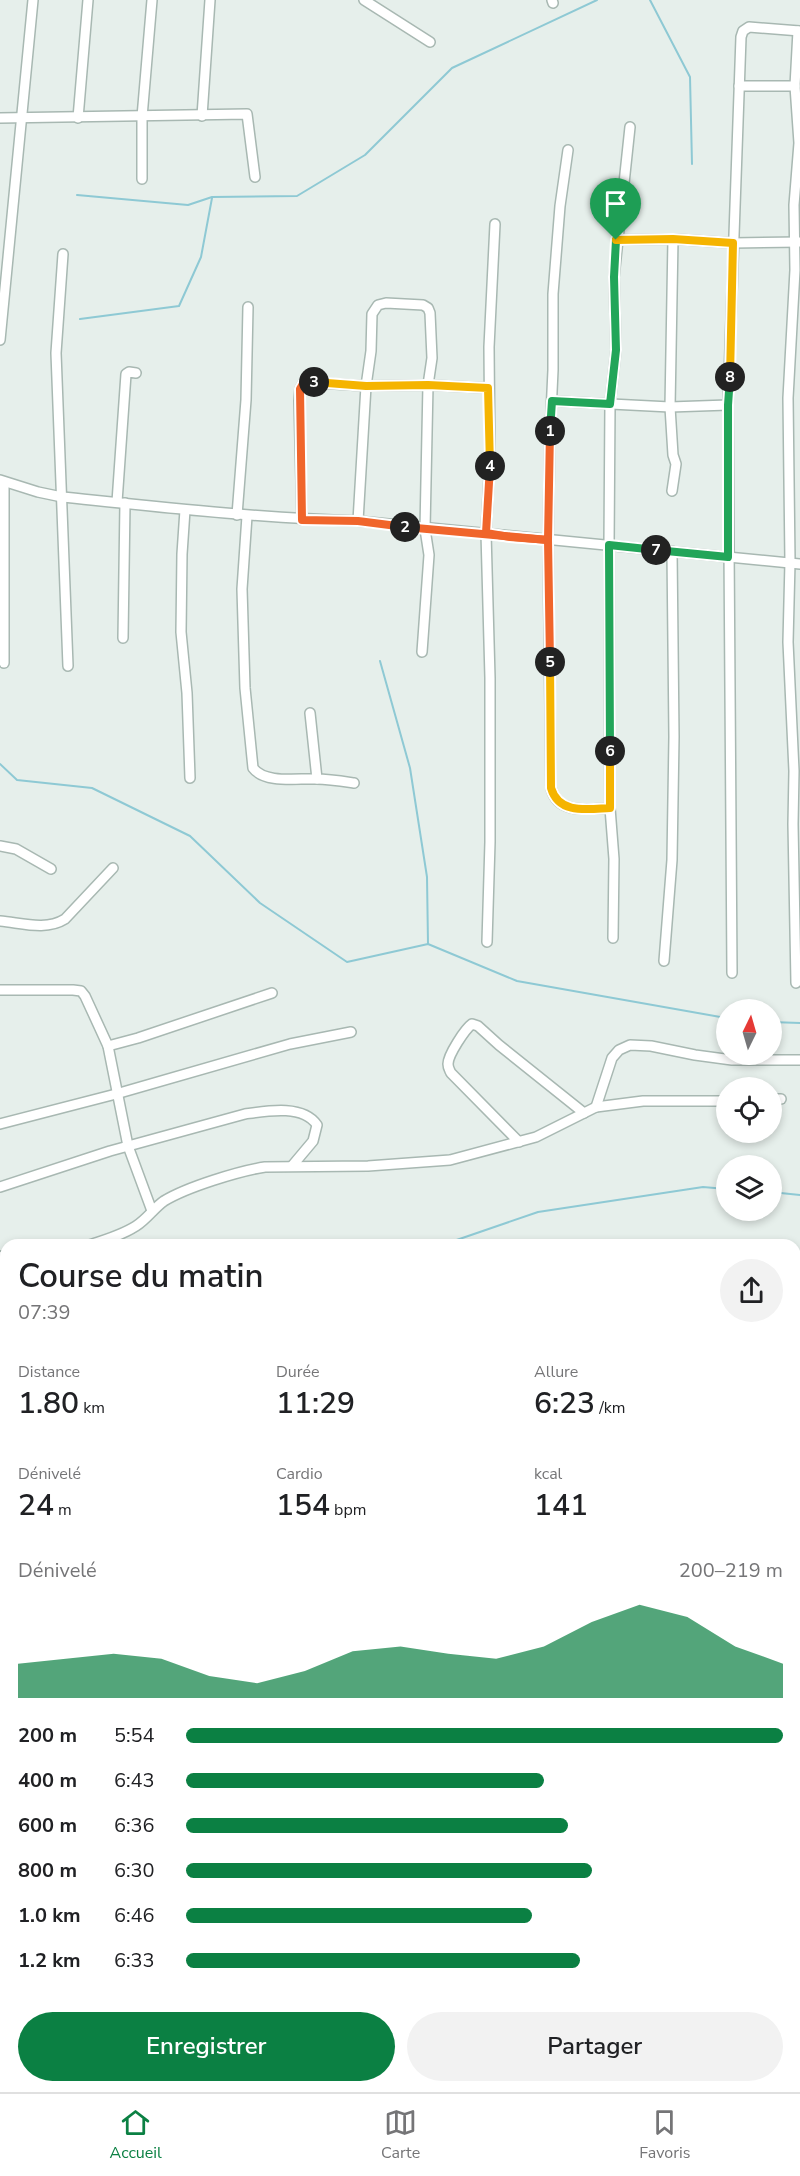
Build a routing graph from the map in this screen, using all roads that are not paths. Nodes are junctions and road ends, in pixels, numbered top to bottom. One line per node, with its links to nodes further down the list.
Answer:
1 (33, 0): 14 (street)
2 (88, 0): 13 (street)
3 (152, 0): 11 (street)
4 (210, 0): 10 (street)
5 (364, 0): 7 (street)
6 (799, 31): 8 (street); 9 (street)
7 (430, 42)
8 (740, 86): 9 (street); 23 (street)
9 (795, 86): 22 (street)
10 (202, 116): 11 (street); 17 (street)
11 (142, 117): 13 (street); 18 (street)
12 (0, 118): 14 (street)
13 (78, 118): 14 (street)
14 (21, 119): 25 (street)
15 (630, 127): 21 (street)
16 (568, 150): 32 (street)
17 (255, 177)
18 (142, 179)
19 (495, 224): 31 (street)
20 (673, 239): 21 (street); 23 (street); 35 (street)
21 (616, 240): 33 (street)
22 (798, 241): 23 (street); 50 (street)
23 (733, 243): 34 (street)
24 (63, 254): 38 (street)
25 (2, 282): 27 (street)
26 (248, 307): 41 (street)
27 (0, 340)
28 (136, 373): 39 (street)
29 (428, 385): 30 (street); 30 (street); 31 (street); 44 (street)
30 (366, 386): 42 (street); 43 (street)
31 (488, 388): 45 (street)
32 (552, 401): 33 (street); 46 (street)
33 (610, 404): 35 (street); 47 (street)
34 (728, 405): 35 (street); 49 (street)
35 (670, 406): 37 (street)
36 (2, 481): 38 (street); 53 (street)
37 (672, 491)
38 (62, 496): 39 (street); 54 (street)
39 (121, 503): 40 (street); 51 (street)
40 (185, 510): 41 (street); 56 (street)
41 (242, 515): 42 (street); 57 (street)
42 (302, 520): 43 (street)
43 (358, 521): 44 (street)
44 (425, 529): 45 (street); 52 (street)
45 (486, 533): 46 (street); 65 (street)
46 (548, 540): 47 (street); 59 (street)
47 (609, 545): 48 (street); 59 (street)
48 (672, 551): 49 (street); 66 (street)
49 (728, 557): 50 (street); 67 (street)
50 (795, 563): 68 (street)
51 (123, 638)
52 (422, 652)
53 (4, 663)
54 (68, 666)
55 (310, 713): 57 (street)
56 (190, 778)
57 (317, 779): 58 (street)
58 (354, 783)
59 (610, 808): 64 (street)
60 (0, 846): 62 (street)
61 (112, 868): 63 (street)
62 (51, 869)
63 (0, 921)
64 (613, 938)
65 (487, 942)
66 (664, 961)
67 (732, 973)
68 (796, 983)
69 (0, 990): 72 (street)
70 (272, 993): 72 (street)
71 (351, 1032): 74 (street)
72 (108, 1046): 74 (street)
73 (800, 1060): 76 (street)
74 (116, 1094): 78 (street); 80 (street)
75 (716, 1101): 76 (street)
76 (596, 1107): 77 (street)
77 (584, 1113): 79 (street); 79 (street)
78 (0, 1124)
79 (519, 1142): 81 (street)
80 (128, 1146): 81 (street); 82 (street); 83 (street)
81 (292, 1166): 83 (street)
82 (0, 1187)
83 (152, 1211): 84 (street)
84 (108, 1239)

